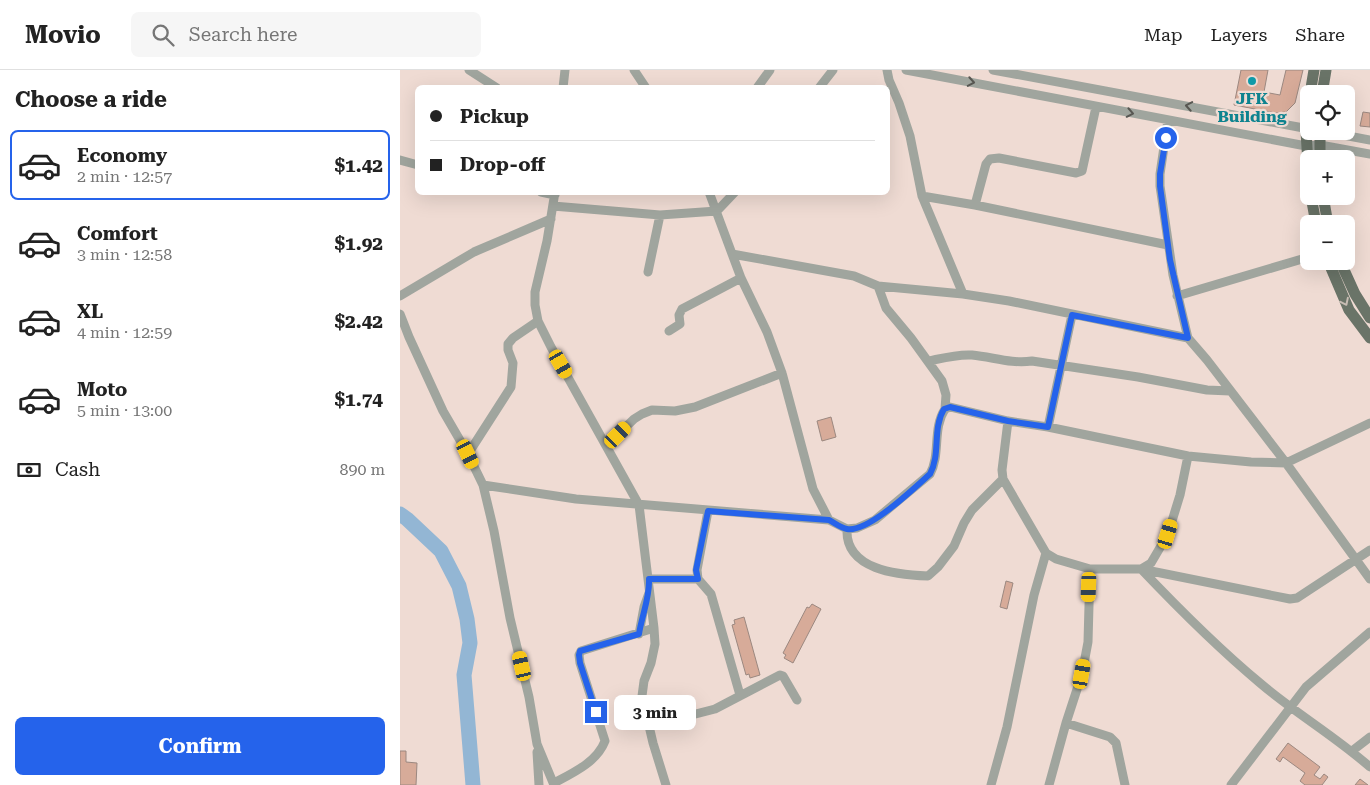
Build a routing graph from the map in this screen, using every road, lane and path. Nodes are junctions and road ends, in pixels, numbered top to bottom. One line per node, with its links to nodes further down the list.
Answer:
1 (468, 70): 11 (street)
2 (565, 70): 12 (street)
3 (634, 70): 13 (street)
4 (770, 70): 14 (street)
5 (833, 70): 15 (street)
6 (887, 70): 36 (street)
7 (906, 70): 18 (street, one-way to 18)
8 (995, 70): 18 (street); 21 (street, one-way to 8)
9 (1314, 70): 16 (main road)
10 (1326, 70): 17 (main road)
11 (491, 85)
12 (563, 85)
13 (644, 85)
14 (759, 85)
15 (821, 85)
16 (1312, 85)
17 (1324, 85)
18 (993, 86): 19 (street)
19 (1096, 107): 20 (street, one-way to 20); 37 (street)
20 (1168, 120): 27 (street); 42 (street)
21 (1300, 128)
22 (1355, 137): 25 (street)
23 (1306, 140): 27 (main road)
24 (1320, 140): 26 (main road)
25 (1370, 140)
26 (1320, 145): 27 (street); 29 (main road); 30 (street)
27 (1306, 146): 28 (main road)
28 (1306, 150)
29 (1320, 150)
30 (1370, 154)
31 (400, 160): 32 (street)
32 (415, 164)
33 (555, 195): 38 (street)
34 (710, 195): 39 (street)
35 (732, 195): 39 (street)
36 (922, 196): 37 (street); 50 (street)
37 (975, 205): 42 (street)
38 (553, 206): 40 (street); 41 (street)
39 (717, 211): 40 (street); 43 (street)
40 (660, 215): 47 (street)
41 (552, 219): 51 (street); 56 (street)
42 (1168, 245): 52 (street)
43 (732, 254): 48 (street); 49 (street)
44 (1300, 260): 52 (street)
45 (1332, 270): 59 (main road, one-way to 59)
46 (1344, 270): 55 (main road)
47 (648, 272)
48 (741, 278): 57 (street); 62 (street)
49 (878, 286): 50 (street); 60 (street)
50 (963, 294): 54 (street)
51 (400, 296)
52 (1177, 296): 58 (street)
53 (400, 314): 69 (street)
54 (1072, 315): 58 (street); 61 (street)
55 (1370, 318)
56 (538, 321): 68 (street); 69 (street)
57 (669, 331)
58 (1188, 338): 63 (street)
59 (1370, 338)
60 (929, 361): 61 (street); 64 (street)
61 (1062, 366): 63 (street); 67 (street)
62 (782, 373): 68 (street); 76 (street)
63 (1230, 391): 71 (street)
64 (944, 409): 65 (street); 77 (street)
65 (1008, 421): 67 (street); 72 (street)
66 (1370, 423): 71 (street)
67 (1048, 427): 70 (street)
68 (606, 446): 74 (street)
69 (468, 454): 73 (street)
70 (1188, 456): 71 (street); 82 (street)
71 (1286, 463): 80 (street)
72 (1003, 479): 77 (street); 79 (street)
73 (483, 485): 74 (street); 96 (street)
74 (639, 505): 75 (street); 83 (street)
75 (708, 511): 76 (street); 84 (street)
76 (829, 520): 77 (street)
77 (847, 529)
78 (1370, 550): 80 (street)
79 (1046, 553): 81 (street); 102 (street)
80 (1356, 560): 82 (street); 85 (street)
81 (1090, 569): 82 (street); 93 (street)
82 (1141, 569): 92 (street)
83 (649, 579): 84 (street); 86 (street)
84 (698, 579): 90 (street)
85 (1370, 579)
86 (649, 591): 87 (street); 89 (street)
87 (654, 628): 89 (street); 94 (street)
88 (1370, 632): 92 (street)
89 (639, 634): 99 (street)
90 (740, 695): 91 (street); 94 (street)
91 (798, 700)
92 (1291, 708): 97 (street); 105 (street)
93 (1066, 723): 103 (street); 104 (street)
94 (649, 726): 101 (street)
95 (1370, 737): 97 (street)
96 (537, 744): 99 (street); 100 (street)
97 (1352, 751): 98 (street)
98 (1370, 767)
99 (554, 784)
100 (539, 785)
101 (666, 785)
102 (991, 785)
103 (1049, 785)
104 (1125, 785)
105 (1231, 785)

